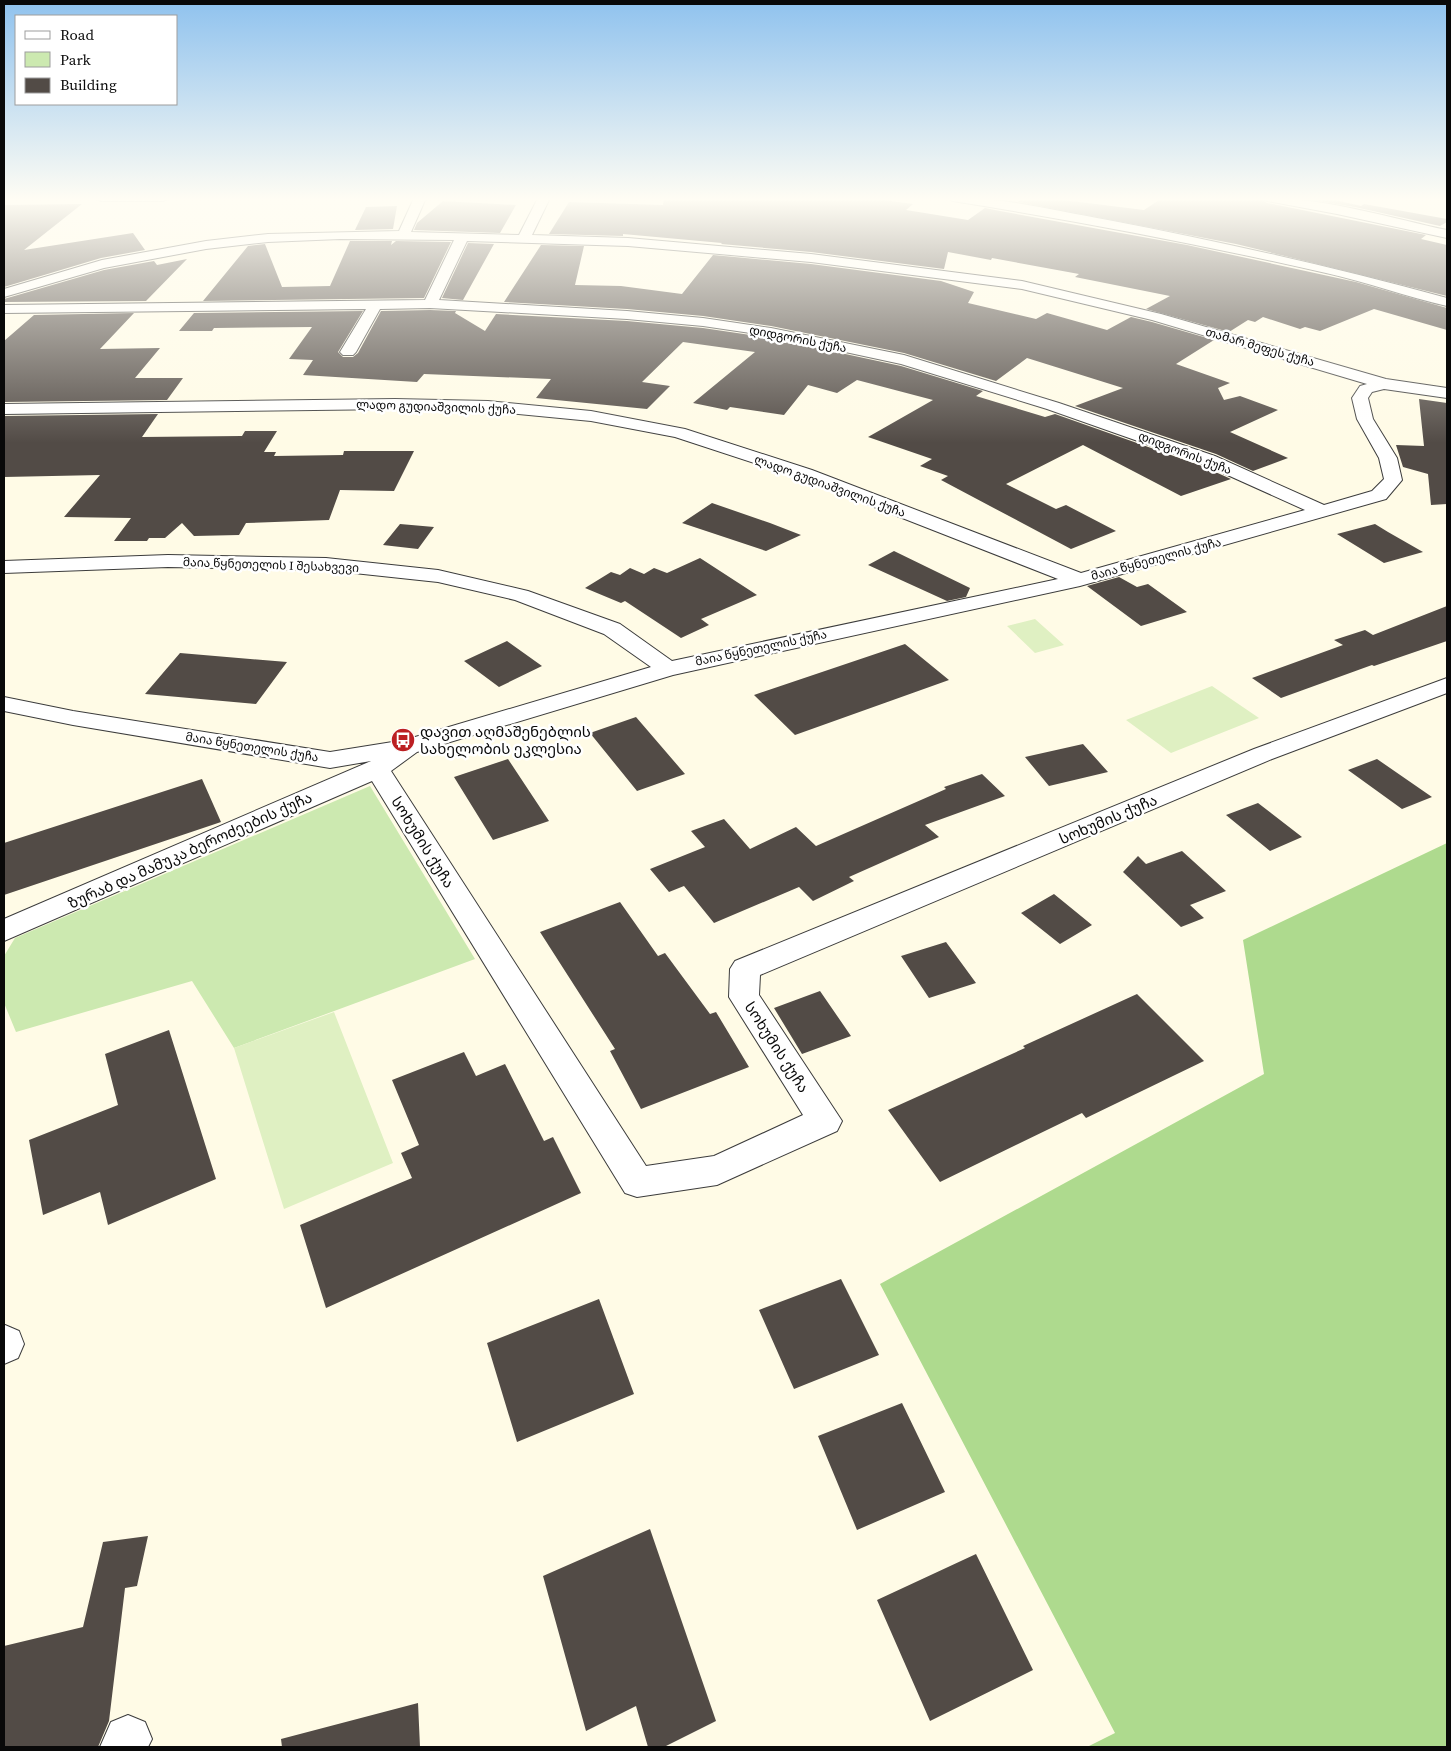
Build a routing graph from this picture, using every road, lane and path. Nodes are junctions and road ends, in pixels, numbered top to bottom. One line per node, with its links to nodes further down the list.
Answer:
1 (49, 280): 5 (street, თამარ მეფეს ქუჩა)
2 (441, 280): 8 (street)
3 (981, 280): 11 (street, თამარ მეფეს ქუჩა)
4 (1367, 280): 6 (street)
5 (4, 293)
6 (1447, 302)
7 (376, 304): 8 (street, დიდგორის ქუჩა); 9 (street, დიდგორის ქუჩა); 10 (street)
8 (430, 304): 20 (street, დიდგორის ქუჩა)
9 (4, 309)
10 (348, 352)
11 (1384, 384): 12 (street, თამარ მეფეს ქუჩა); 20 (street, მაია წყნეთელის ქუჩა)
12 (1447, 392)
13 (4, 409): 15 (street, ლადო გუდიაშვილის ქუჩა)
14 (441, 411): 15 (street, ლადო გუდიაშვილის ქუჩა); 17 (street, ლადო გუდიაშვილის ქუჩა); 18 (street, ლადო გუდიაშვილის ქუჩა)
15 (35, 415): 16 (street, ლადო გუდიაშვილის ქუჩა)
16 (4, 421)
17 (874, 502): 19 (street); 21 (street, ლადო გუდიაშვილის ქუჩა)
18 (838, 504)
19 (856, 512)
20 (1324, 512): 25 (street, მაია წყნეთელის ქუჩა)
21 (936, 526): 22 (street); 25 (street, ლადო გუდიაშვილის ქუჩა)
22 (919, 537)
23 (4, 567): 27 (street, მაია წყნეთელის I შესახვევი)
24 (1015, 575): 26 (street)
25 (1080, 580): 26 (street, მაია წყნეთელის ქუჩა)
26 (1046, 588): 27 (street, მაია წყნეთელის ქუჩა)
27 (668, 668): 30 (street, მაია წყნეთელის ქუჩა)
28 (1447, 685): 31 (street, სოხუმის ქუჩა)
29 (4, 704): 30 (street, მაია წყნეთელის ქუჩა)
30 (408, 747): 31 (street)
31 (377, 769): 32 (street, ზურაბ და მამუკა ბეროძეების ქუჩა)
32 (4, 931)

